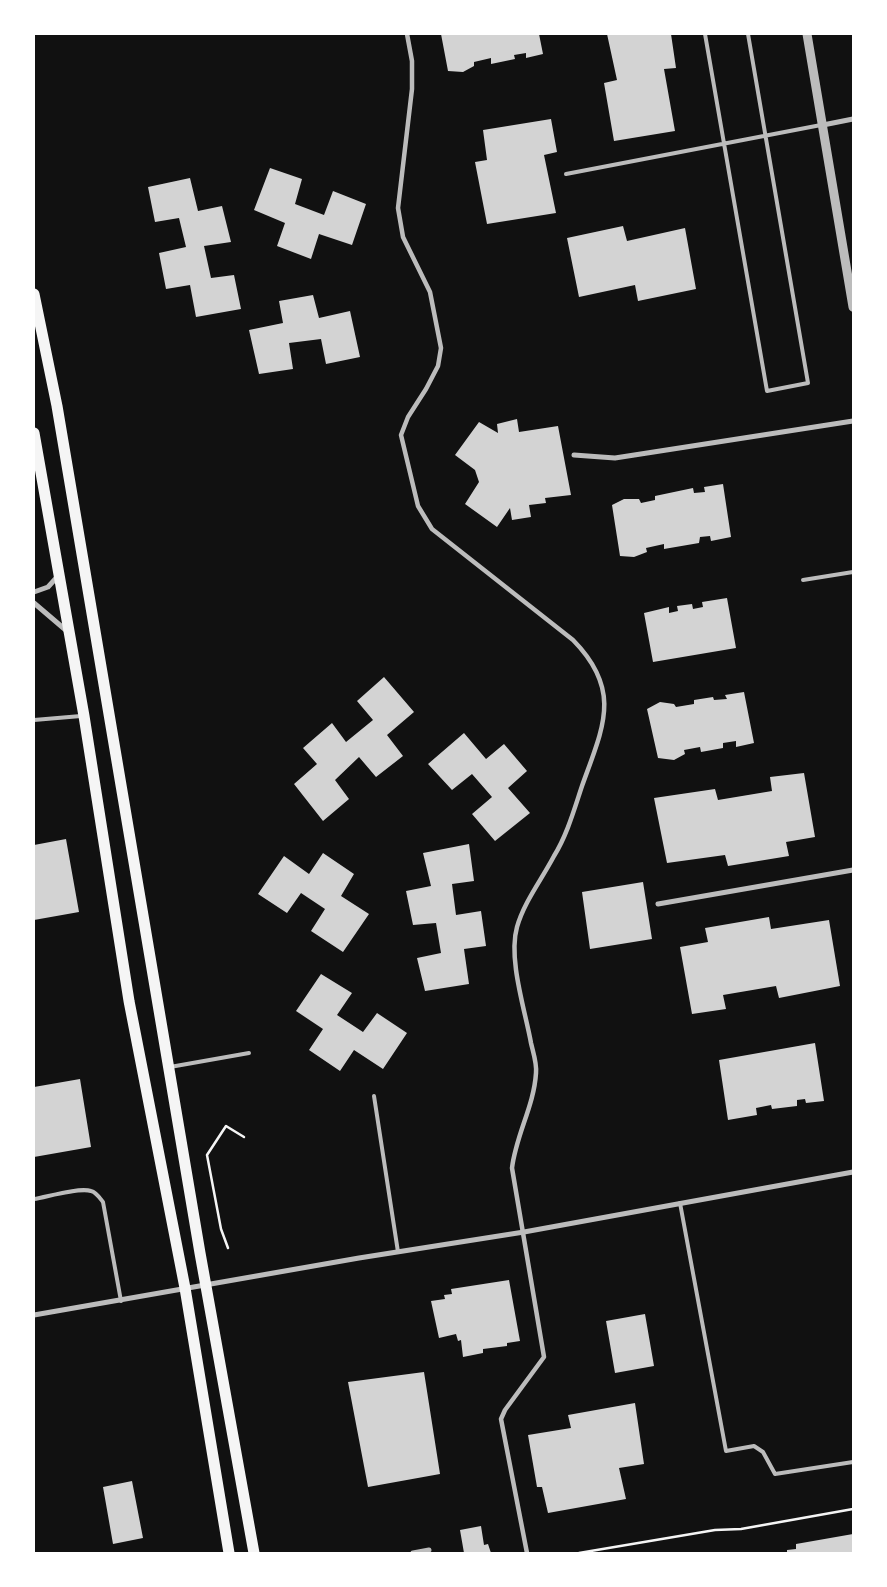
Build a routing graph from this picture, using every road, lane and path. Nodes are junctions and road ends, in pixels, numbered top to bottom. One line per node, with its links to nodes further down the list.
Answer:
1 (407, 34): 32 (street)
2 (705, 34): 8 (lane)
3 (748, 34): 7 (lane)
4 (807, 34): 6 (street)
5 (853, 119): 6 (street)
6 (822, 125): 7 (lane); 11 (street)
7 (765, 136): 8 (lane); 8 (lane)
8 (724, 143): 9 (lane)
9 (566, 174)
10 (34, 294): 26 (main road)
11 (853, 307)
12 (853, 421): 14 (street)
13 (34, 433): 16 (main road)
14 (574, 455)
15 (853, 572): 17 (lane)
16 (58, 575): 18 (street); 20 (main road)
17 (803, 580)
18 (34, 592)
19 (34, 603): 20 (street)
20 (68, 632): 21 (main road)
21 (84, 716): 22 (lane); 36 (main road)
22 (34, 720)
23 (853, 870): 24 (street)
24 (658, 904)
25 (249, 1053): 26 (lane)
26 (169, 1067): 35 (main road)
27 (374, 1096): 34 (lane)
28 (244, 1137): 33 (path)
29 (853, 1172): 31 (street)
30 (34, 1199): 37 (lane)
31 (680, 1204): 32 (street); 39 (lane)
32 (524, 1232): 34 (street); 45 (street)
33 (228, 1248)
34 (398, 1252): 35 (street)
35 (206, 1285): 36 (street); 43 (main road)
36 (185, 1288): 37 (street); 42 (main road)
37 (121, 1301): 38 (street)
38 (34, 1316)
39 (853, 1462)
40 (853, 1510): 46 (path)
41 (429, 1550): 44 (street)
42 (229, 1553)
43 (254, 1553)
44 (413, 1553)
45 (527, 1553)
46 (579, 1553)

